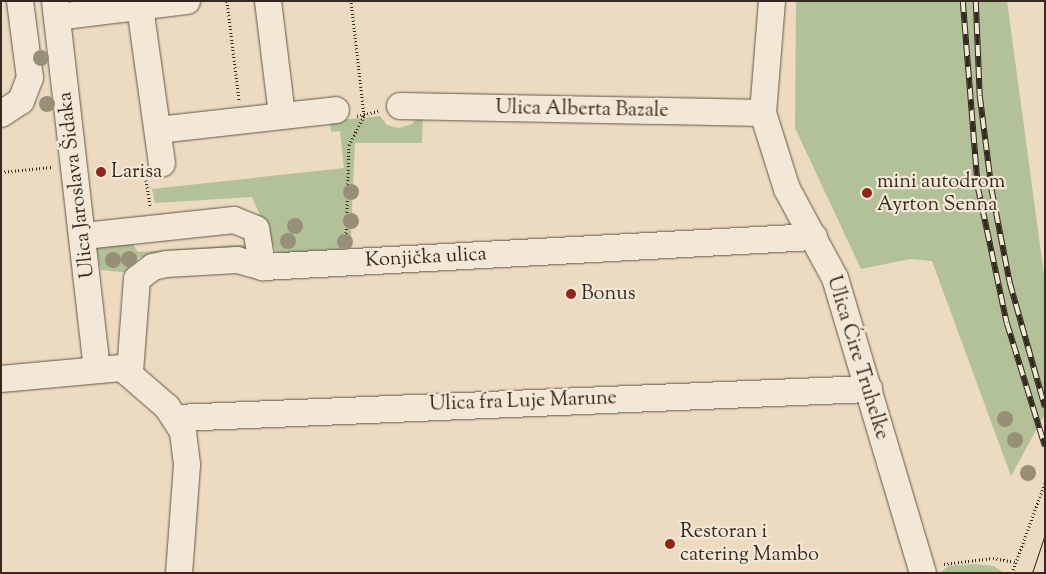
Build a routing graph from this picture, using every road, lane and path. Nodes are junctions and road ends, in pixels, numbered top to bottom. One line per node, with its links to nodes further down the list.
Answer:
1 (20, 1): 12 (street)
2 (187, 1): 7 (street)
3 (227, 1): 15 (path)
4 (268, 1): 13 (street)
5 (351, 1): 14 (path)
6 (772, 1): 11 (street, Ulica Ćire Truhelke)
7 (140, 7): 8 (street); 16 (street)
8 (56, 9): 18 (street, Ulica Jaroslava Šidaka)
9 (400, 106): 11 (street, Ulica Alberta Bazale); 14 (path)
10 (336, 110): 13 (street); 14 (path)
11 (763, 113): 22 (street, Ulica Ćire Truhelke)
12 (1, 114)
13 (282, 115): 15 (street)
14 (364, 115): 23 (path)
15 (242, 120): 16 (street)
16 (158, 130): 17 (street)
17 (162, 163): 20 (path)
18 (76, 165): 19 (path); 21 (street, Ulica Jaroslava Šidaka)
19 (1, 172)
20 (152, 229): 21 (street); 24 (street)
21 (84, 236): 25 (street, Ulica Jaroslava Šidaka)
22 (814, 237): 23 (street, Konjička ulica); 28 (street, Ulica Ćire Truhelke)
23 (346, 262): 24 (street, Konjička ulica)
24 (263, 267): 26 (street, Konjička ulica)
25 (96, 368): 26 (street); 27 (street)
26 (130, 372): 29 (street)
27 (1, 379)
28 (869, 389): 29 (street, Ulica fra Luje Marune); 32 (street, Ulica Ćire Truhelke)
29 (177, 418): 33 (street)
30 (1045, 483): 31 (path)
31 (1016, 562): 32 (path); 34 (path)
32 (925, 571)
33 (179, 573)
34 (1012, 573)

